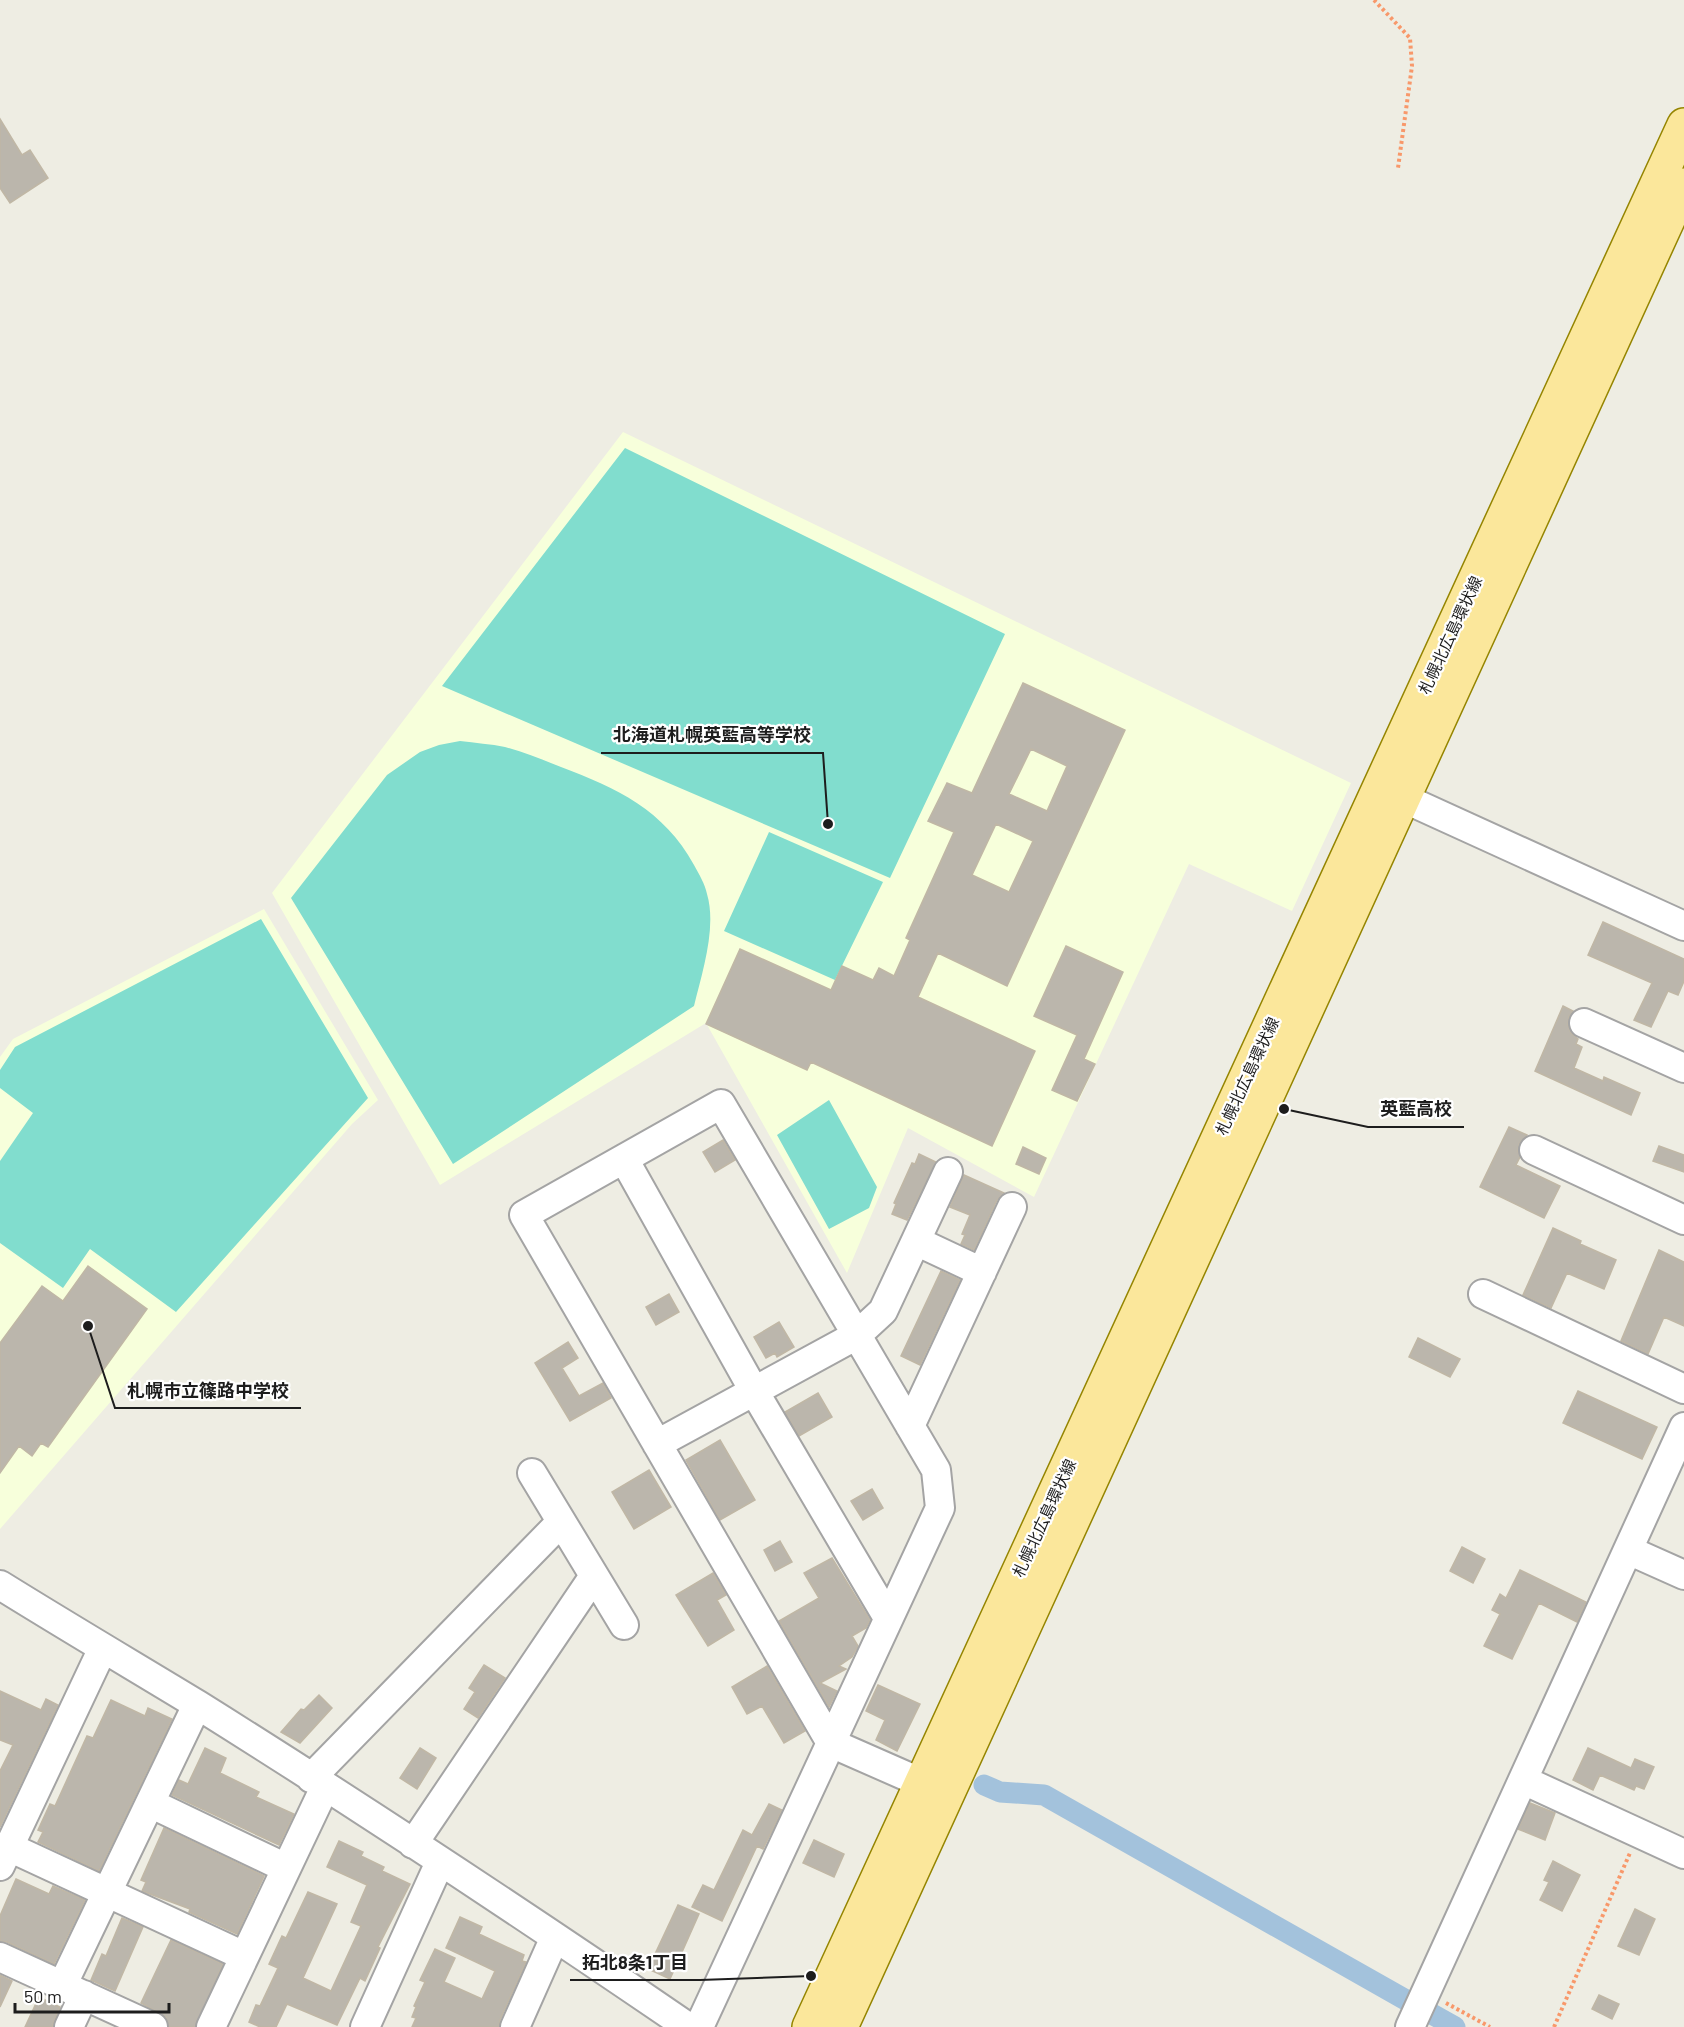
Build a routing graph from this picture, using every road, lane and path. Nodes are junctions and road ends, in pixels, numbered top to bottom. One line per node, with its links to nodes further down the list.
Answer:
1 (1374, 0): 3 (path)
2 (1684, 125): 36 (main road, 札幌北広島環状線)
3 (1398, 168)
4 (1684, 185): 5 (main road, 札幌北広島環状線)
5 (1403, 798): 6 (street); 58 (main road, 札幌北広島環状線)
6 (1684, 926)
7 (1584, 1023): 8 (street)
8 (1684, 1068)
9 (1534, 1150): 13 (street)
10 (624, 1159): 17 (street); 19 (street); 22 (street)
11 (948, 1172): 14 (street)
12 (1012, 1207): 15 (street)
13 (1684, 1220)
14 (916, 1241): 15 (street); 17 (street)
15 (982, 1272): 20 (street)
16 (1483, 1294): 18 (street)
17 (857, 1335): 19 (street); 20 (street)
18 (1684, 1389)
19 (754, 1391): 22 (street); 29 (street)
20 (909, 1425): 29 (street)
21 (1684, 1427): 25 (street)
22 (657, 1444): 33 (street)
23 (531, 1473): 24 (street)
24 (561, 1522): 26 (street); 35 (street)
25 (1628, 1550): 27 (street); 34 (street)
26 (594, 1575): 30 (street); 39 (street)
27 (1684, 1575)
28 (0, 1585): 31 (street)
29 (888, 1618): 33 (street)
30 (624, 1625)
31 (103, 1648): 32 (street); 41 (street)
32 (197, 1705): 35 (street); 37 (street)
33 (831, 1743): 36 (street); 56 (street)
34 (1523, 1780): 38 (street); 49 (street)
35 (318, 1782): 39 (street); 43 (street)
36 (922, 1783): 57 (main road, 札幌北広島環状線)
37 (150, 1803): 43 (street); 44 (street)
38 (1638, 1833): 40 (street); 61 (path)
39 (413, 1844): 42 (street)
40 (1684, 1854)
41 (4, 1856): 44 (street)
42 (441, 1862): 45 (street); 53 (street)
43 (286, 1868): 46 (street)
44 (107, 1892): 46 (street); 48 (street)
45 (555, 1936): 54 (street); 55 (street)
46 (244, 1956): 52 (street)
47 (0, 1957): 48 (street)
48 (73, 1990): 50 (street); 51 (street)
49 (1426, 1992): 59 (street); 60 (path)
50 (69, 2027)
51 (153, 2027)
52 (211, 2027)
53 (365, 2027)
54 (515, 2027)
55 (688, 2027)
56 (699, 2027)
57 (809, 2027)
58 (841, 2027)
59 (1410, 2027)
60 (1490, 2027)
61 (1554, 2027)

